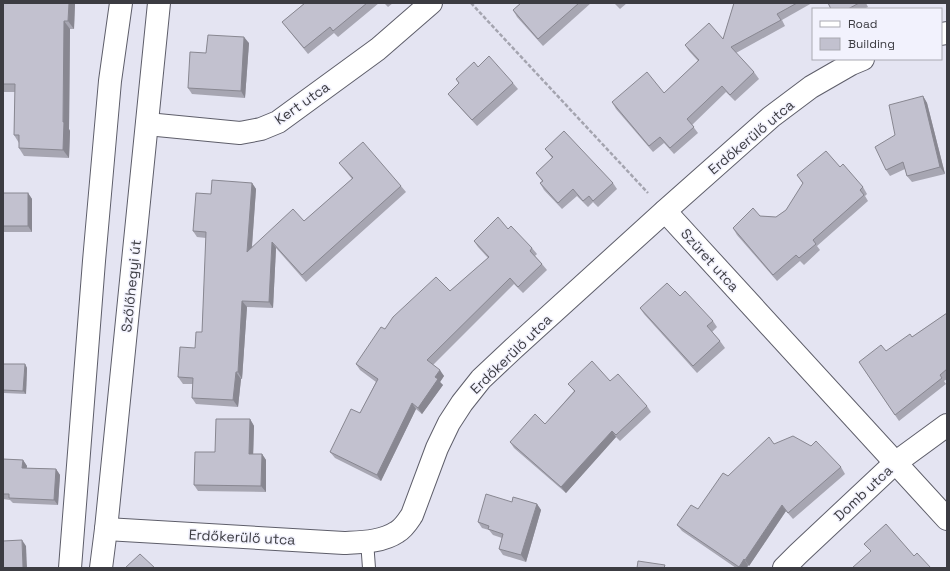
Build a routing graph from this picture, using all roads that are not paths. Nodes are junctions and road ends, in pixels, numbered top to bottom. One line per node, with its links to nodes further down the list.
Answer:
1 (121, 3): 12 (street)
2 (159, 3): 5 (street, Szőlőhegyi út)
3 (430, 3): 5 (street, Kert utca)
4 (860, 60): 6 (street, Erdőkerülő utca)
5 (147, 124): 10 (street, Szőlőhegyi út)
6 (665, 211): 8 (street, Szüret utca); 11 (street, Erdőkerülő utca)
7 (947, 425): 8 (street, Domb utca)
8 (896, 463): 9 (street, Szüret utca); 15 (street, Domb utca)
9 (947, 519)
10 (106, 530): 11 (street, Erdőkerülő utca); 13 (street, Szőlőhegyi út)
11 (367, 541): 14 (lane)
12 (70, 568)
13 (101, 568)
14 (369, 568)
15 (784, 568)

